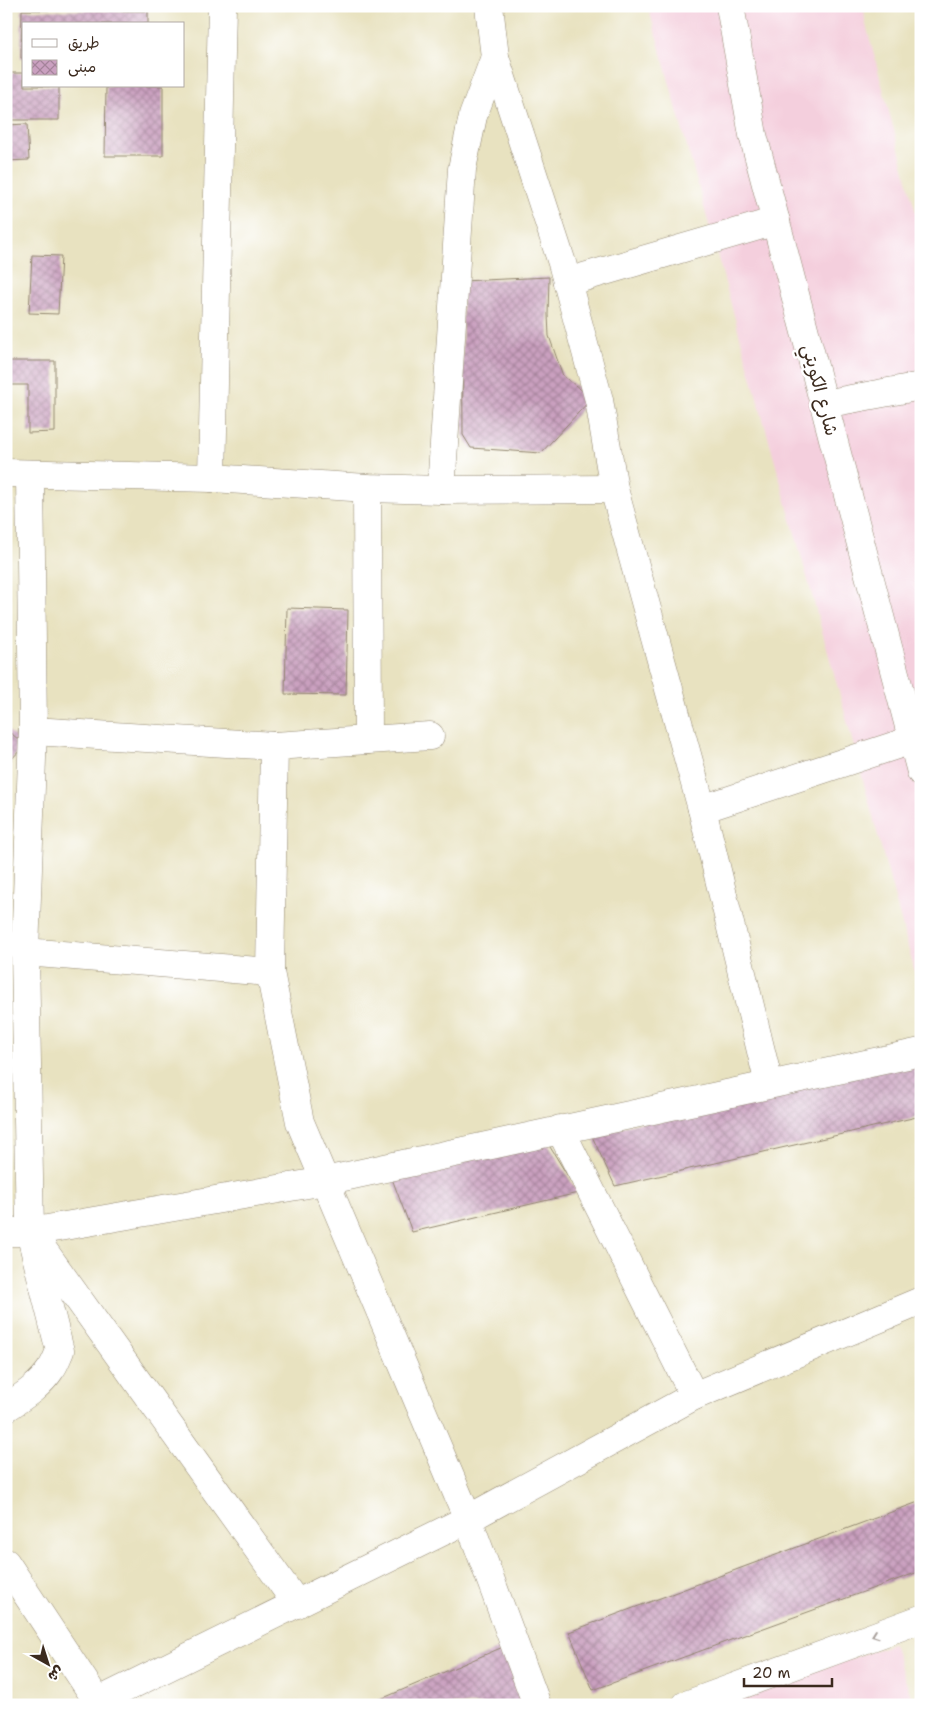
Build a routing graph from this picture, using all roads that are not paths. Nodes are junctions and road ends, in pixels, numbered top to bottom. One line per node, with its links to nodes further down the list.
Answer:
1 (222, 6): 10 (street)
2 (489, 6): 4 (street)
3 (730, 6): 5 (street, شارع الكويتي)
4 (495, 57): 6 (street); 13 (street)
5 (776, 221): 6 (street); 8 (street, شارع الكويتي)
6 (567, 282): 12 (street)
7 (921, 386): 8 (street)
8 (824, 404): 16 (street, شارع الكويتي)
9 (18, 474): 10 (street); 14 (street)
10 (212, 478): 11 (street)
11 (367, 488): 13 (street); 17 (street)
12 (614, 489): 13 (street); 20 (street)
13 (441, 490)
14 (33, 731): 18 (street); 21 (street)
15 (430, 736): 17 (street)
16 (916, 739): 19 (street, شارع الكويتي); 20 (street)
17 (368, 740): 18 (street)
18 (274, 746): 22 (street)
19 (921, 772)
20 (702, 809): 24 (street)
21 (25, 952): 22 (street); 27 (street)
22 (270, 972): 26 (street)
23 (921, 1052): 24 (street)
24 (769, 1084): 25 (street)
25 (560, 1129): 26 (street); 29 (street)
26 (325, 1181): 27 (street); 31 (street)
27 (18, 1232): 30 (street); 33 (street)
28 (921, 1301): 29 (street)
29 (694, 1396): 31 (street)
30 (6, 1408)
31 (468, 1519): 33 (street); 36 (street)
32 (6, 1563): 35 (street)
33 (297, 1604): 35 (street)
34 (921, 1619): 37 (street, one-way to 37)
35 (95, 1703)
36 (537, 1705)
37 (686, 1705)

